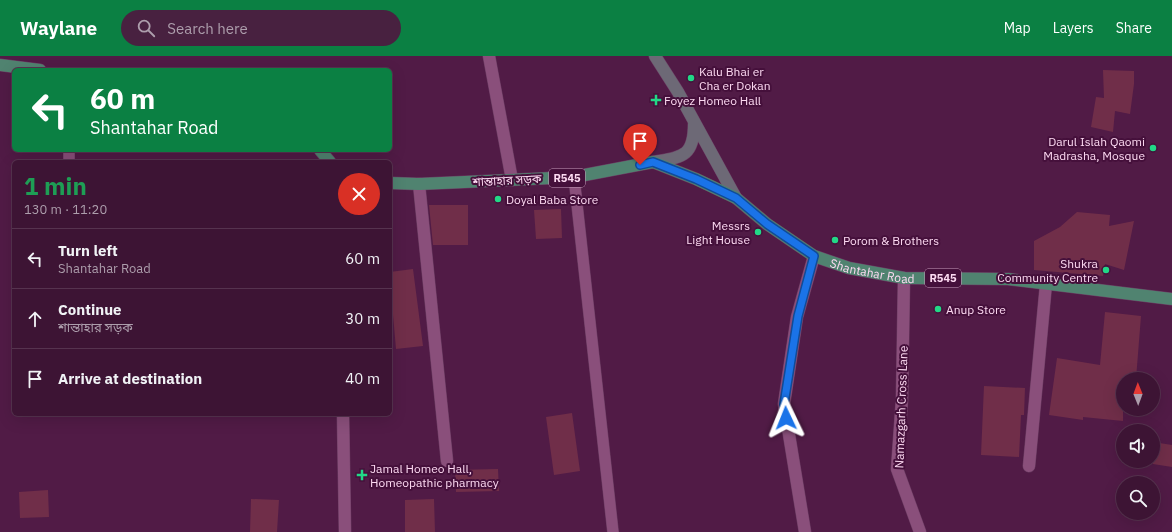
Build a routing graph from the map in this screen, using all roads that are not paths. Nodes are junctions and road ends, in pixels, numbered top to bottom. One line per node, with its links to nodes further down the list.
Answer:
1 (489, 56): 10 (street)
2 (655, 56): 5 (main road)
3 (0, 65): 4 (main road)
4 (24, 68)
5 (694, 123): 8 (main road); 13 (main road)
6 (322, 152): 7 (main road)
7 (328, 160)
8 (653, 162): 9 (main road, শান্তাহার সড়ক / R545); 13 (main road, R545)
9 (574, 177): 10 (main road, শান্তাহার সড়ক / R545); 22 (lane)
10 (512, 180): 12 (main road, শান্তাহার সড়ক / R545)
11 (392, 183): 12 (main road, শান্তাহার সড়ক / R545)
12 (419, 184): 19 (street)
13 (736, 198): 14 (main road, Shantahar Road / R545)
14 (814, 256): 15 (main road, Shantahar Road / R545); 23 (street)
15 (904, 278): 16 (main road, Shantahar Road / R545); 24 (street, Namazgarh Cross Lane)
16 (1046, 284): 17 (main road, Shantahar Road / R545); 20 (street)
17 (1172, 299)
18 (342, 416): 21 (street)
19 (447, 461)
20 (1029, 466)
21 (345, 532)
22 (613, 532)
23 (805, 532)
24 (920, 532)

